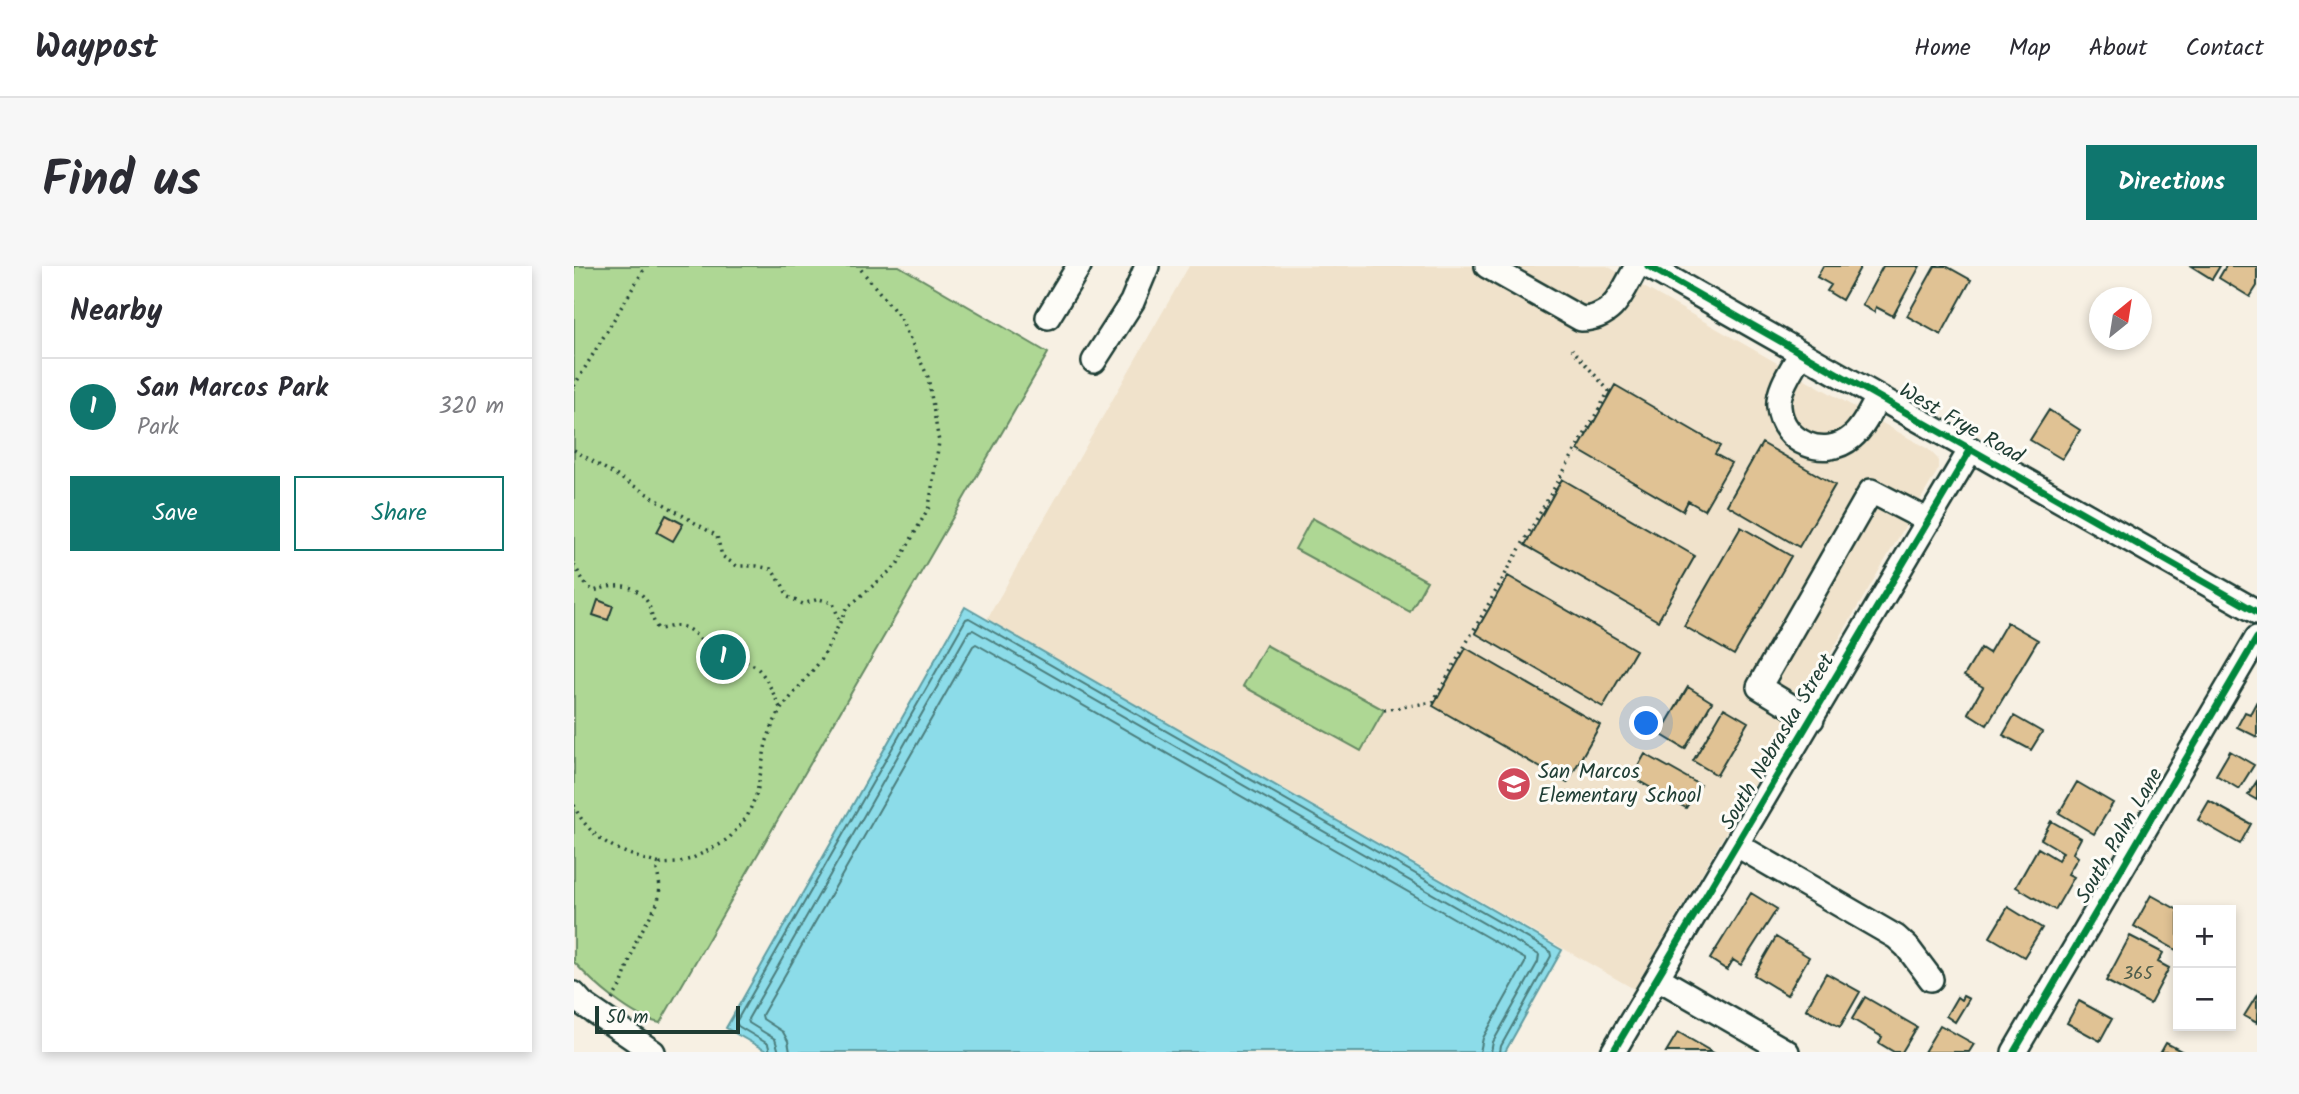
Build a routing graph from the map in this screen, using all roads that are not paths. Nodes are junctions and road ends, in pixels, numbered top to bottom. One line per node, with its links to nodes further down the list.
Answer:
1 (1079, 266): 6 (street)
2 (1147, 266): 8 (street)
3 (1487, 266): 4 (street)
4 (1637, 266)
5 (1648, 266): 7 (street, West Frye Road)
6 (1048, 317)
7 (1801, 353): 9 (street, West Frye Road); 9 (street)
8 (1094, 361)
9 (1878, 397): 10 (street, West Frye Road)
10 (1971, 449): 11 (street, South Nebraska Street); 12 (street, West Frye Road)
11 (1929, 521): 14 (street, South Nebraska Street); 14 (street)
12 (2253, 600)
13 (2257, 638): 22 (street, South Palm Lane)
14 (1812, 719): 15 (street, South Nebraska Street)
15 (1737, 845): 16 (street, South Nebraska Street); 17 (street)
16 (1658, 978): 20 (street, South Nebraska Street); 21 (street)
17 (1931, 979)
18 (574, 994): 19 (street)
19 (648, 1051)
20 (1613, 1052)
21 (1787, 1052)
22 (2014, 1052)

